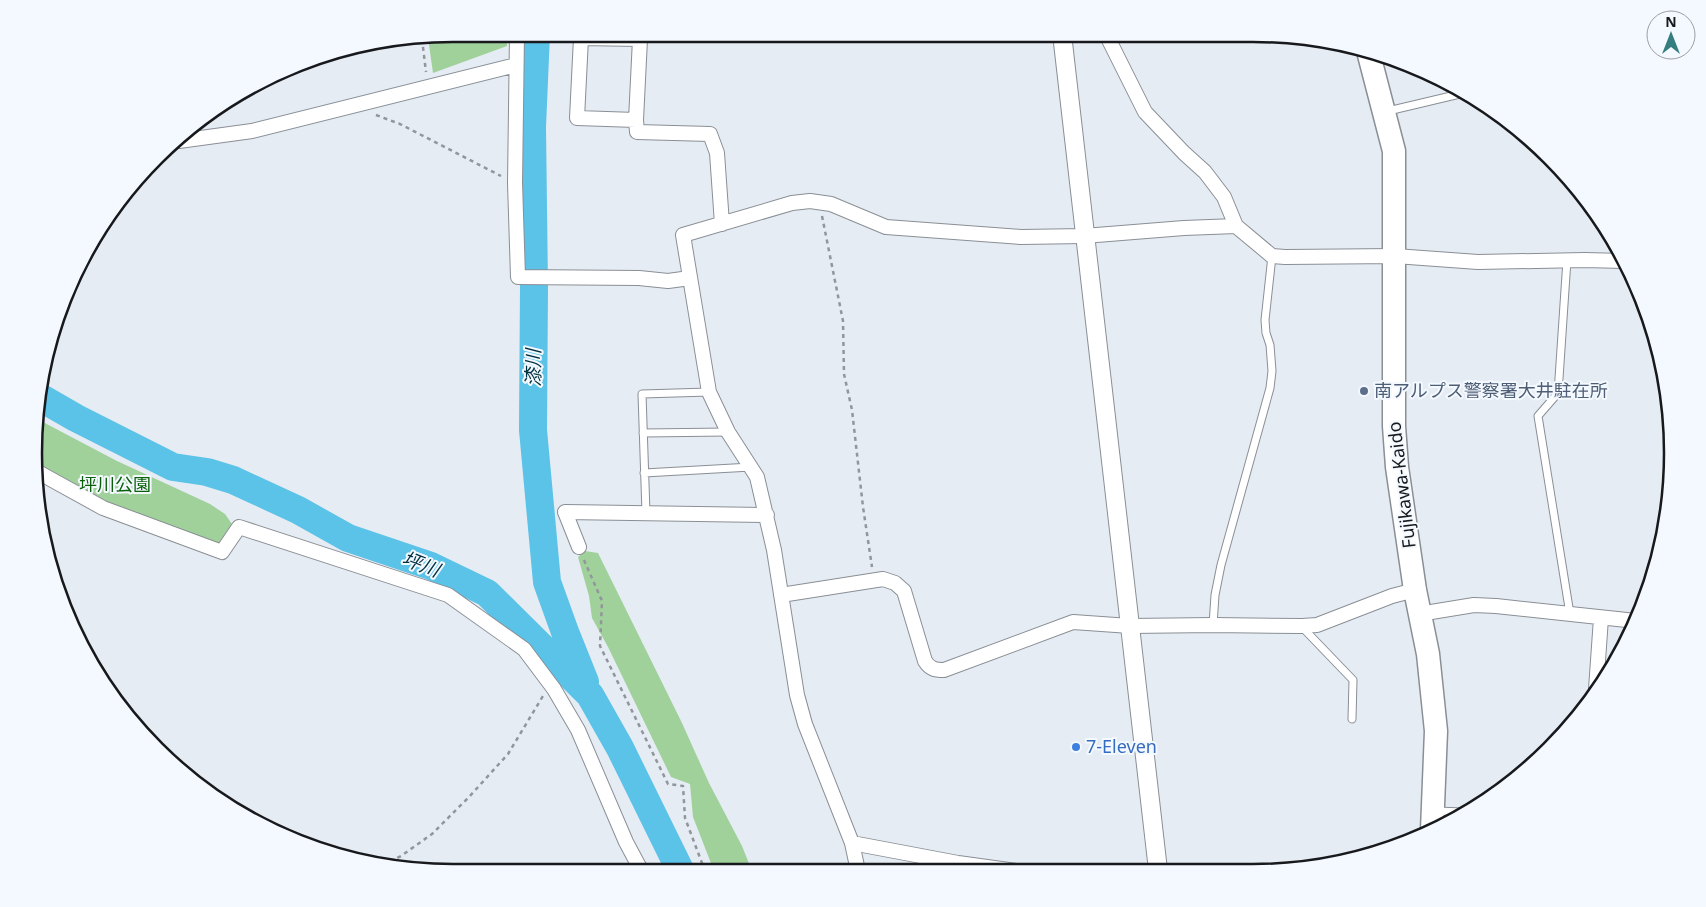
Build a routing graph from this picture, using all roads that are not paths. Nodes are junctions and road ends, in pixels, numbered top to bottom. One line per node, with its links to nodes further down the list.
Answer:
1 (517, 42): 7 (street)
2 (581, 42): 10 (street)
3 (640, 42): 10 (street)
4 (1063, 42): 14 (street)
5 (1110, 42): 13 (street)
6 (1371, 60): 9 (main road, Fujikawa-Kaido)
7 (516, 65): 11 (street); 19 (street)
8 (1453, 96): 9 (lane)
9 (1385, 112): 16 (main road, Fujikawa-Kaido)
10 (636, 120): 12 (street)
11 (188, 140)
12 (722, 224): 14 (street); 19 (street)
13 (1236, 226): 14 (street); 15 (street)
14 (1084, 236): 36 (street)
15 (1272, 256): 16 (street); 35 (lane)
16 (1395, 256): 17 (street); 29 (main road, Fujikawa-Kaido)
17 (1567, 260): 18 (street); 32 (lane)
18 (1615, 261)
19 (690, 278): 20 (street)
20 (710, 392): 21 (street); 22 (lane)
21 (728, 432): 22 (lane); 23 (street)
22 (643, 433): 24 (lane)
23 (751, 468): 24 (lane); 27 (street)
24 (644, 473): 26 (lane)
25 (43, 475): 42 (street)
26 (646, 513): 27 (street); 28 (street)
27 (767, 515): 30 (street)
28 (579, 548)
29 (1415, 590): 31 (main road, Fujikawa-Kaido); 37 (street)
30 (781, 595): 36 (street); 41 (street)
31 (1419, 614): 32 (street); 40 (main road, Fujikawa-Kaido)
32 (1570, 614): 33 (street)
33 (1601, 618): 34 (street); 38 (street)
34 (1628, 620)
35 (1213, 625): 36 (street); 37 (street)
36 (1130, 626): 45 (street)
37 (1302, 626): 39 (lane)
38 (1597, 677)
39 (1352, 719)
40 (1433, 821)
41 (852, 843): 43 (street); 44 (street)
42 (638, 864)
43 (856, 864)
44 (966, 864)
45 (1157, 864)

